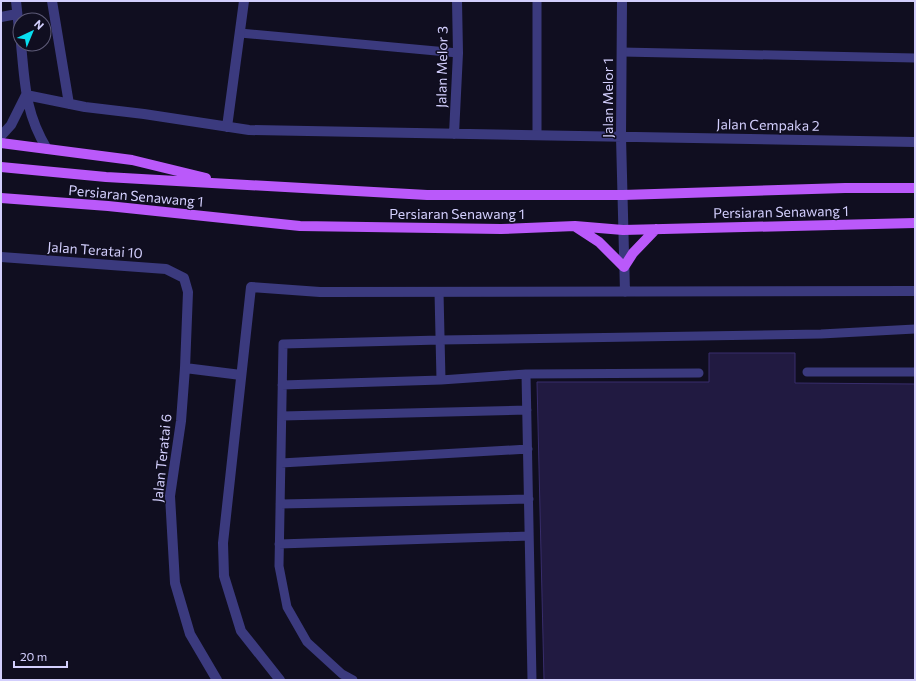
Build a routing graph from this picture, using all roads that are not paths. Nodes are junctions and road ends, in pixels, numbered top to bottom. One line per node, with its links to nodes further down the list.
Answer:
1 (16, 1): 7 (street)
2 (52, 1): 16 (street)
3 (244, 1): 10 (street)
4 (457, 1): 13 (street, Jalan Melor 3)
5 (537, 1): 19 (lane)
6 (622, 1): 12 (street, Jalan Melor 1)
7 (17, 12)
8 (12, 15): 9 (street)
9 (1, 17)
10 (240, 33): 13 (lane); 17 (street)
11 (21, 52): 15 (street)
12 (622, 52): 14 (lane); 21 (street, Jalan Melor 1)
13 (458, 53): 18 (street, Jalan Melor 3)
14 (915, 58)
15 (26, 95): 16 (street, Jalan Cempaka 2); 20 (street); 24 (street)
16 (69, 104): 17 (street, Jalan Cempaka 2)
17 (228, 127): 18 (street, Jalan Cempaka 2)
18 (454, 134): 19 (street, Jalan Cempaka 2)
19 (537, 134): 21 (street, Jalan Cempaka 2)
20 (1, 136)
21 (621, 137): 22 (street, Jalan Cempaka 2); 28 (street, Jalan Melor 1)
22 (915, 142)
23 (1, 143): 24 (main road)
24 (47, 149): 26 (main road)
25 (1, 167): 26 (main road, Persiaran Senawang 1)
26 (228, 184): 28 (main road, Persiaran Senawang 1)
27 (915, 188): 28 (main road, Persiaran Senawang 1)
28 (623, 195): 33 (street, Jalan Melor 1)
29 (1, 198): 31 (main road, Persiaran Senawang 1)
30 (915, 223): 32 (main road, Persiaran Senawang 1)
31 (575, 226): 33 (main road, Persiaran Senawang 1); 35 (main road)
32 (656, 229): 33 (main road, Persiaran Senawang 1); 35 (main road)
33 (624, 230): 35 (street, Jalan Melor 1)
34 (1, 257): 36 (street, Jalan Teratai 10)
35 (624, 267): 39 (street, Jalan Melor 1)
36 (184, 278): 42 (street, Jalan Teratai 6)
37 (915, 291): 39 (street)
38 (439, 292): 39 (street); 41 (lane); 47 (street)
39 (624, 292)
40 (915, 328): 41 (lane)
41 (440, 340): 48 (lane); 49 (lane)
42 (185, 368): 47 (street); 58 (street, Jalan Teratai 6)
43 (807, 372): 44 (lane)
44 (915, 372)
45 (699, 373): 46 (lane)
46 (526, 374): 48 (lane); 50 (lane)
47 (241, 375): 59 (street)
48 (441, 380): 49 (lane)
49 (282, 385): 51 (lane)
50 (527, 410): 51 (lane); 52 (lane)
51 (282, 416): 53 (lane)
52 (528, 448): 53 (lane); 54 (lane)
53 (281, 463): 55 (lane)
54 (529, 499): 55 (lane); 56 (lane)
55 (280, 504): 57 (lane)
56 (529, 536): 57 (lane); 61 (lane)
57 (280, 544): 60 (lane)
58 (217, 680)
59 (280, 680)
60 (353, 680)
61 (532, 680)

